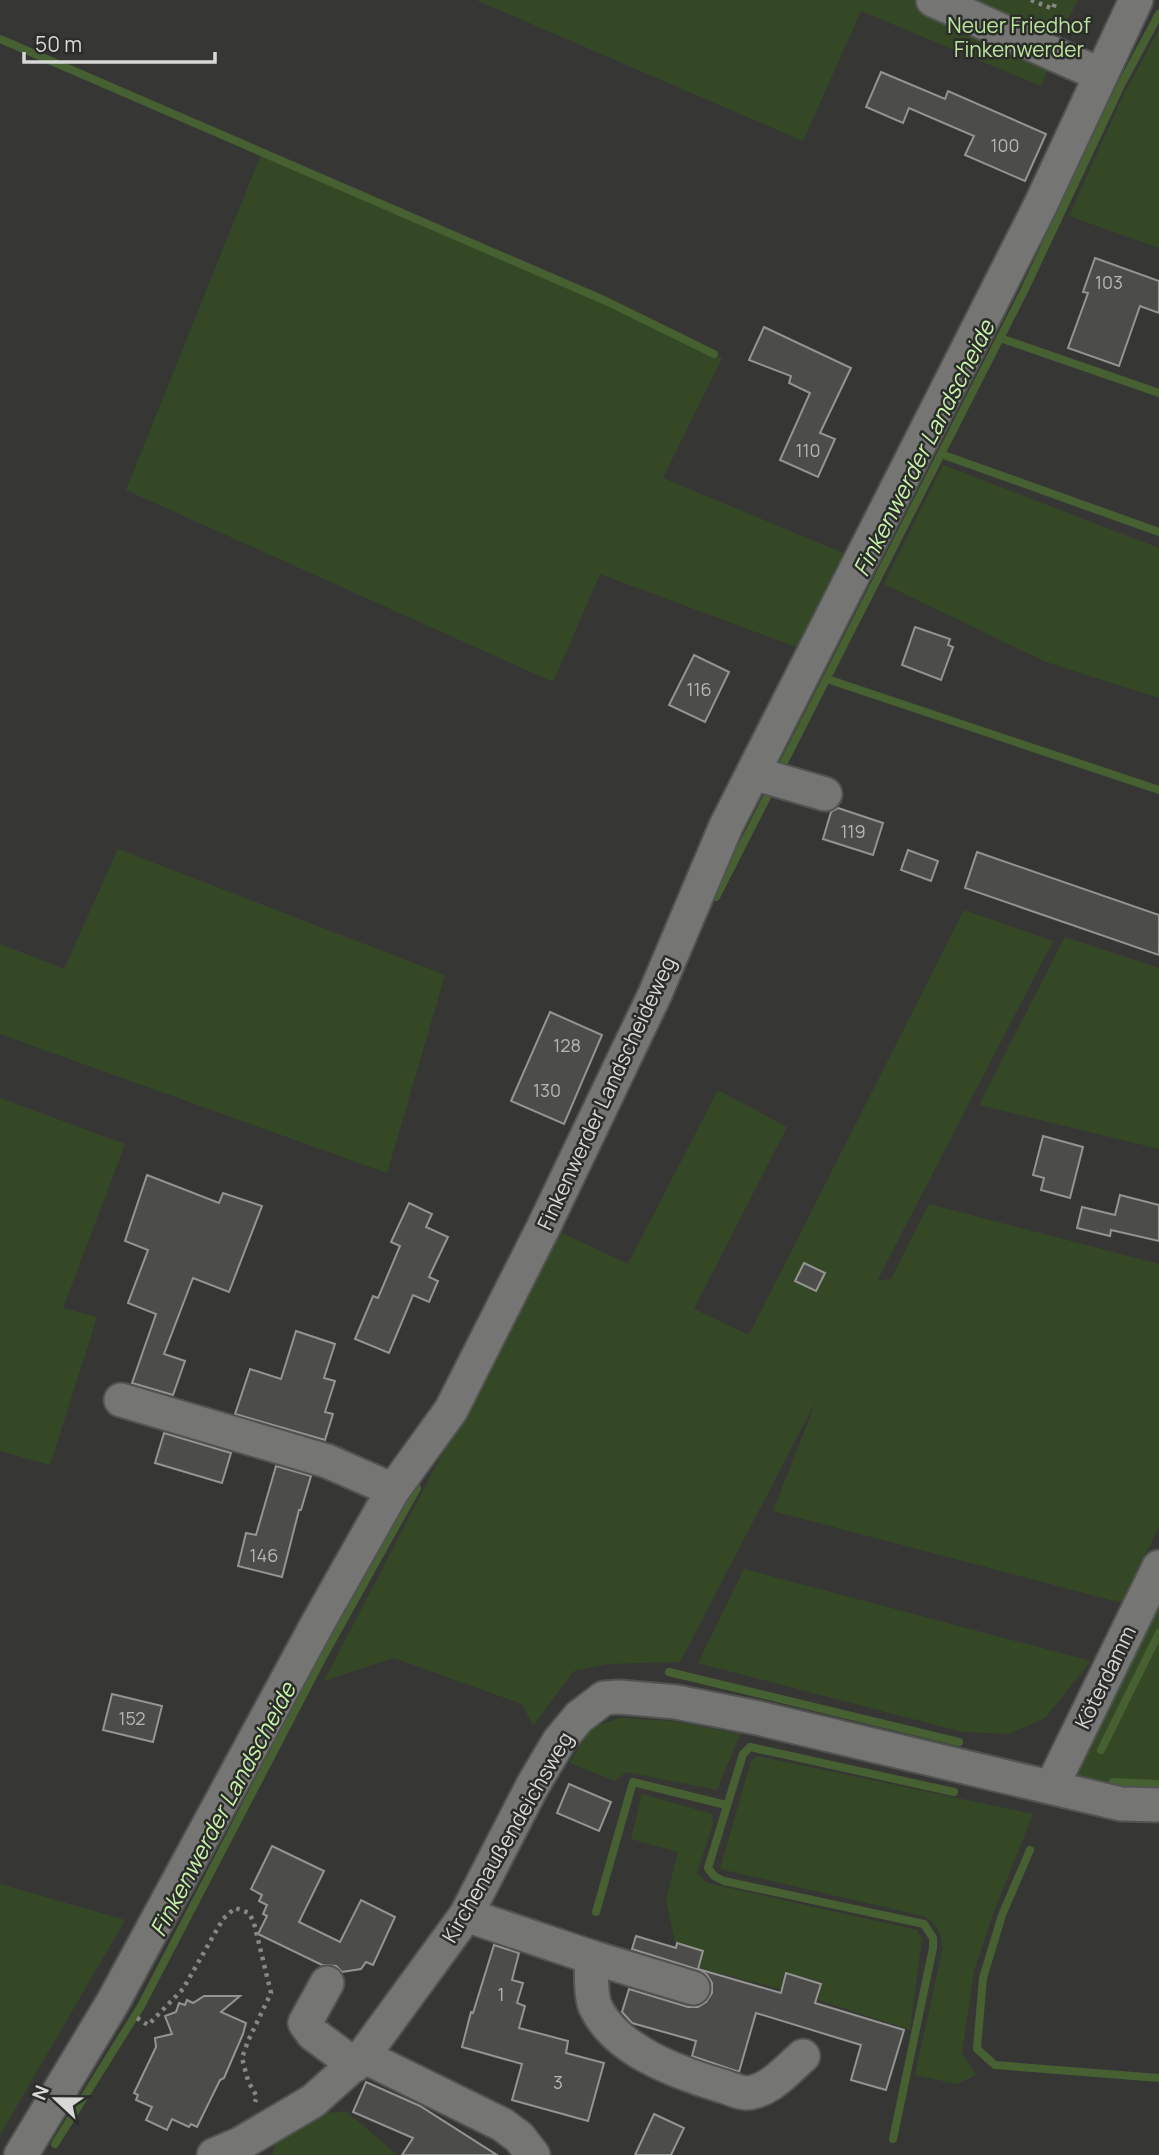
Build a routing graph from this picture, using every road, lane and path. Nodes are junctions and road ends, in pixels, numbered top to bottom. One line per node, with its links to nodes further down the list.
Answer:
1 (933, 0): 5 (street)
2 (1031, 0): 3 (path)
3 (1056, 0)
4 (1136, 0): 5 (street, Finkenwerder Landscheideweg)
5 (1101, 75): 6 (street, Finkenwerder Landscheideweg)
6 (768, 777): 7 (street); 9 (street, Finkenwerder Landscheideweg)
7 (825, 794)
8 (121, 1400): 9 (street)
9 (393, 1490): 21 (street, Finkenwerder Landscheideweg)
10 (1159, 1567): 11 (street, Köterdamm)
11 (1052, 1786): 12 (street, Kirchenaußendeichsweg); 13 (street, Kirchenaußendeichsweg)
12 (1159, 1805)
13 (466, 1915): 14 (street); 19 (street, Kirchenaußendeichsweg)
14 (592, 1957): 16 (street); 18 (street)
15 (327, 1983): 19 (street)
16 (693, 1988)
17 (148, 2025): 20 (path)
18 (803, 2056)
19 (359, 2060): 20 (street, Kirchenaußendeichsweg); 22 (street)
20 (233, 2151)
21 (21, 2155)
22 (533, 2155)

